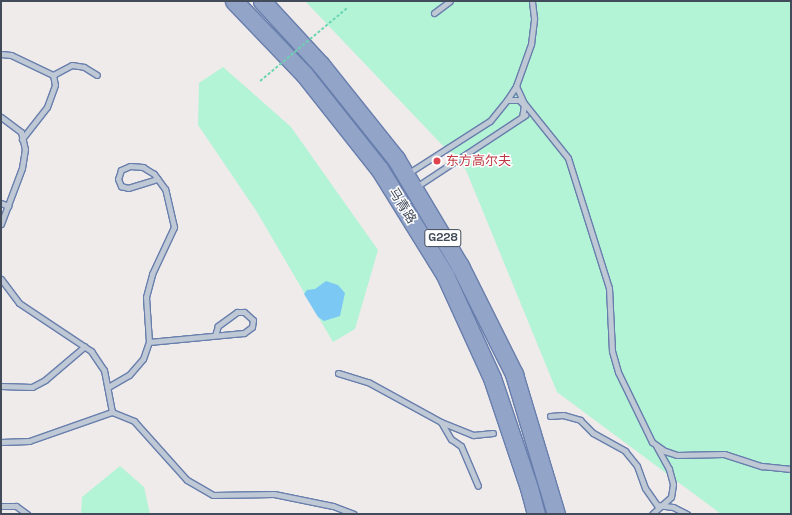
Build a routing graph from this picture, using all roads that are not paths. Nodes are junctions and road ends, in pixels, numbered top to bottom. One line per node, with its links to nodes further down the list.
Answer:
1 (234, 1): 39 (highway, 马青路 / G228)
2 (262, 1): 16 (highway, 马青路 / G228)
3 (450, 1): 5 (lane)
4 (532, 1): 9 (lane)
5 (434, 13)
6 (1, 54): 7 (lane)
7 (53, 75): 8 (lane); 14 (lane)
8 (97, 75)
9 (516, 86): 10 (lane); 11 (lane)
10 (507, 100): 13 (lane); 16 (lane)
11 (530, 111): 13 (lane); 32 (lane)
12 (1, 117): 14 (lane)
13 (522, 117): 16 (lane)
14 (22, 139): 18 (lane)
15 (158, 180): 15 (lane); 22 (lane)
16 (410, 182): 40 (highway, 马青路 / G228)
17 (1, 203): 18 (lane)
18 (8, 206): 19 (lane)
19 (1, 224)
20 (1, 279): 23 (lane)
21 (215, 335): 21 (lane); 22 (lane)
22 (149, 342): 26 (lane)
23 (84, 346): 25 (lane); 26 (lane)
24 (338, 373): 29 (lane)
25 (1, 386)
26 (108, 387): 27 (lane)
27 (112, 412): 31 (lane); 38 (lane)
28 (550, 416): 35 (lane)
29 (441, 422): 30 (lane); 34 (lane)
30 (493, 433)
31 (1, 442)
32 (652, 442): 33 (lane); 35 (lane)
33 (791, 469)
34 (478, 486)
35 (665, 505): 41 (lane); 42 (lane)
36 (1, 506): 37 (lane)
37 (27, 514)
38 (354, 514)
39 (536, 514)
40 (556, 514)
41 (652, 514)
42 (687, 514)

